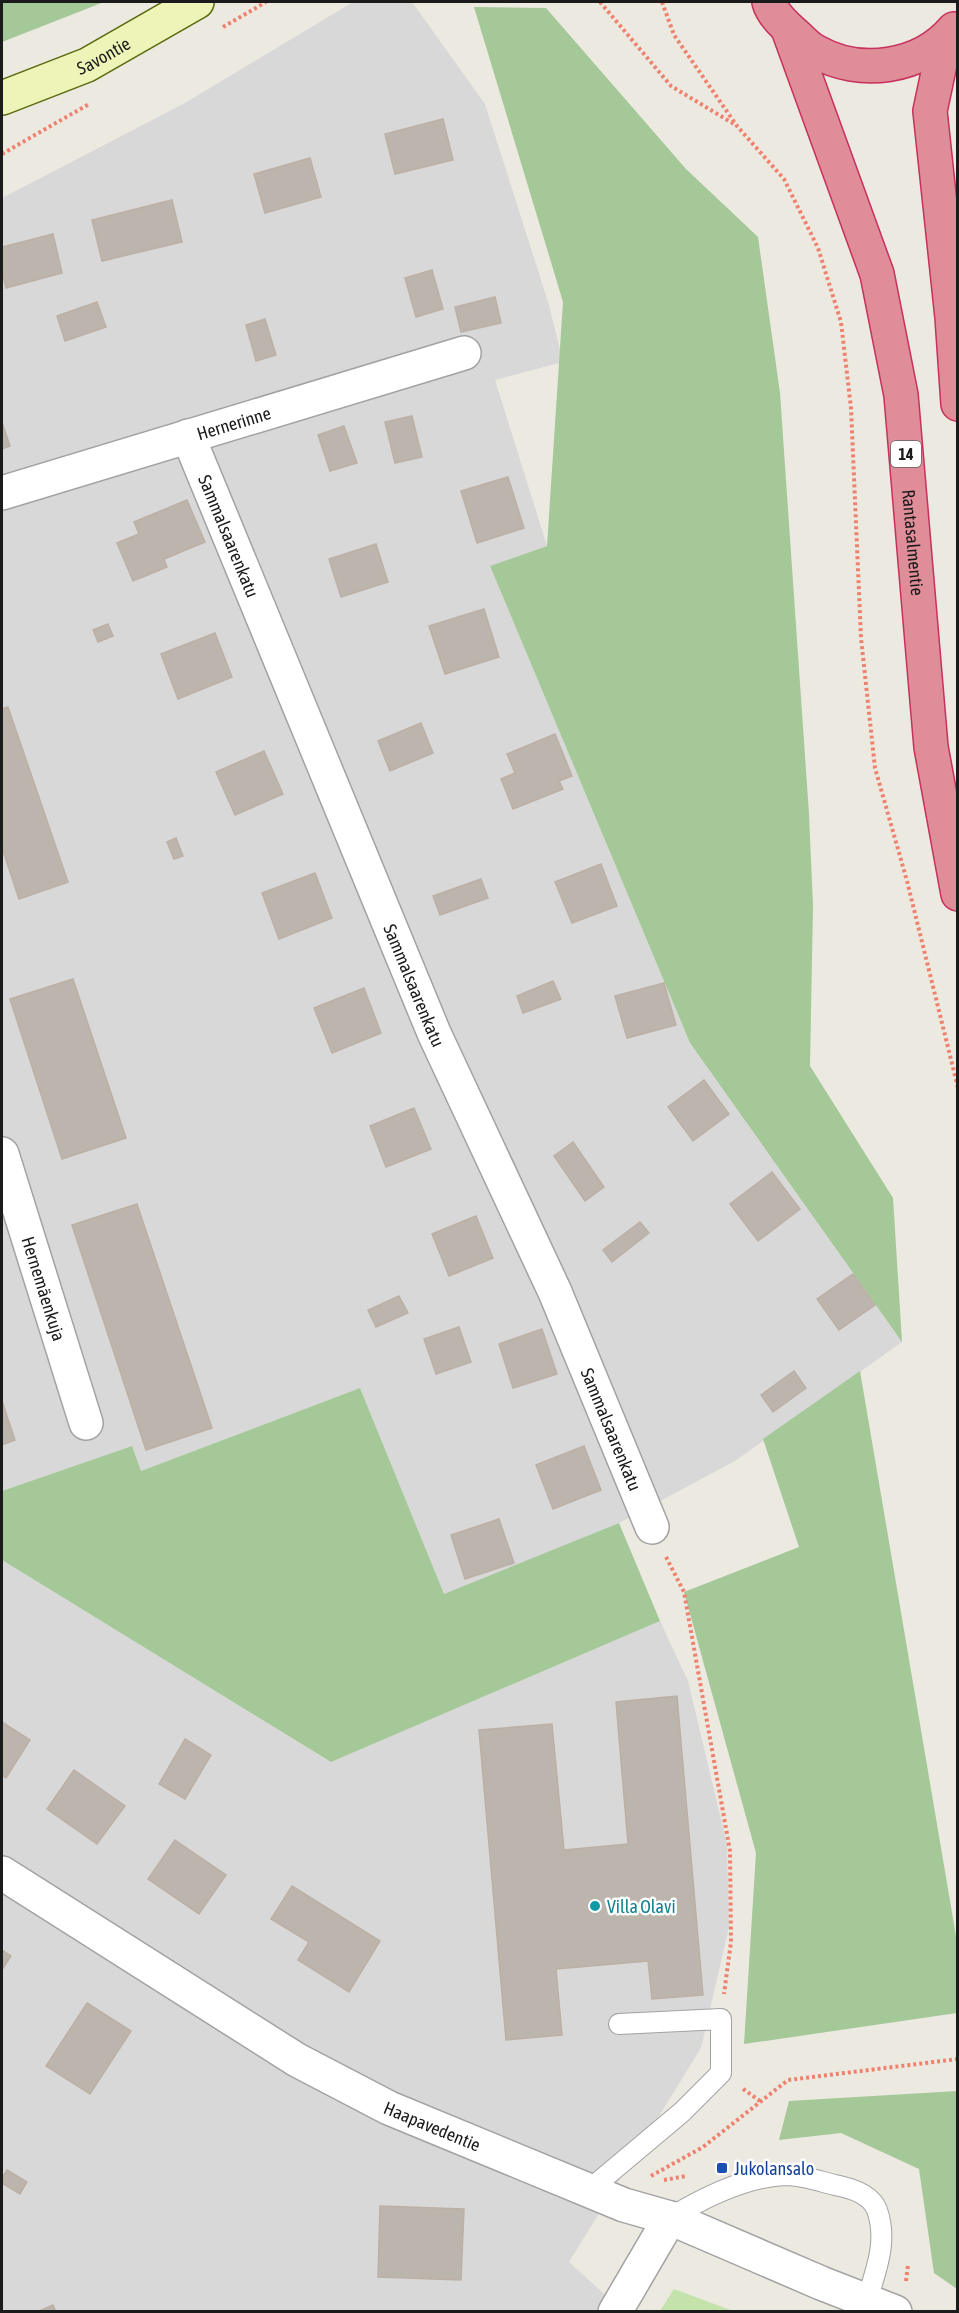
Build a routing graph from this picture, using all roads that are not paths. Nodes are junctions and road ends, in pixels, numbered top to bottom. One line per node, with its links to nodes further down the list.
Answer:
1 (197, 2): 5 (main road, Savontie)
2 (769, 2): 3 (highway, 14)
3 (788, 29): 4 (highway, 14); 10 (highway, Rantasalmentie / 14)
4 (951, 33): 7 (highway, 14)
5 (2, 98)
6 (464, 353): 8 (street, Hernerinne)
7 (957, 404)
8 (188, 436): 9 (street, Hernerinne); 13 (street, Sammalsaarenkatu)
9 (2, 493)
10 (957, 894)
11 (2, 1154): 12 (street, Hernemäenkuja)
12 (86, 1423)
13 (652, 1527)
14 (2, 1873): 16 (street, Haapavedentie)
15 (619, 2024): 16 (lane)
16 (588, 2191): 17 (street, Haapavedentie)
17 (670, 2218): 18 (street, Haapavedentie); 18 (lane); 19 (street)
18 (881, 2306)
19 (615, 2312)

